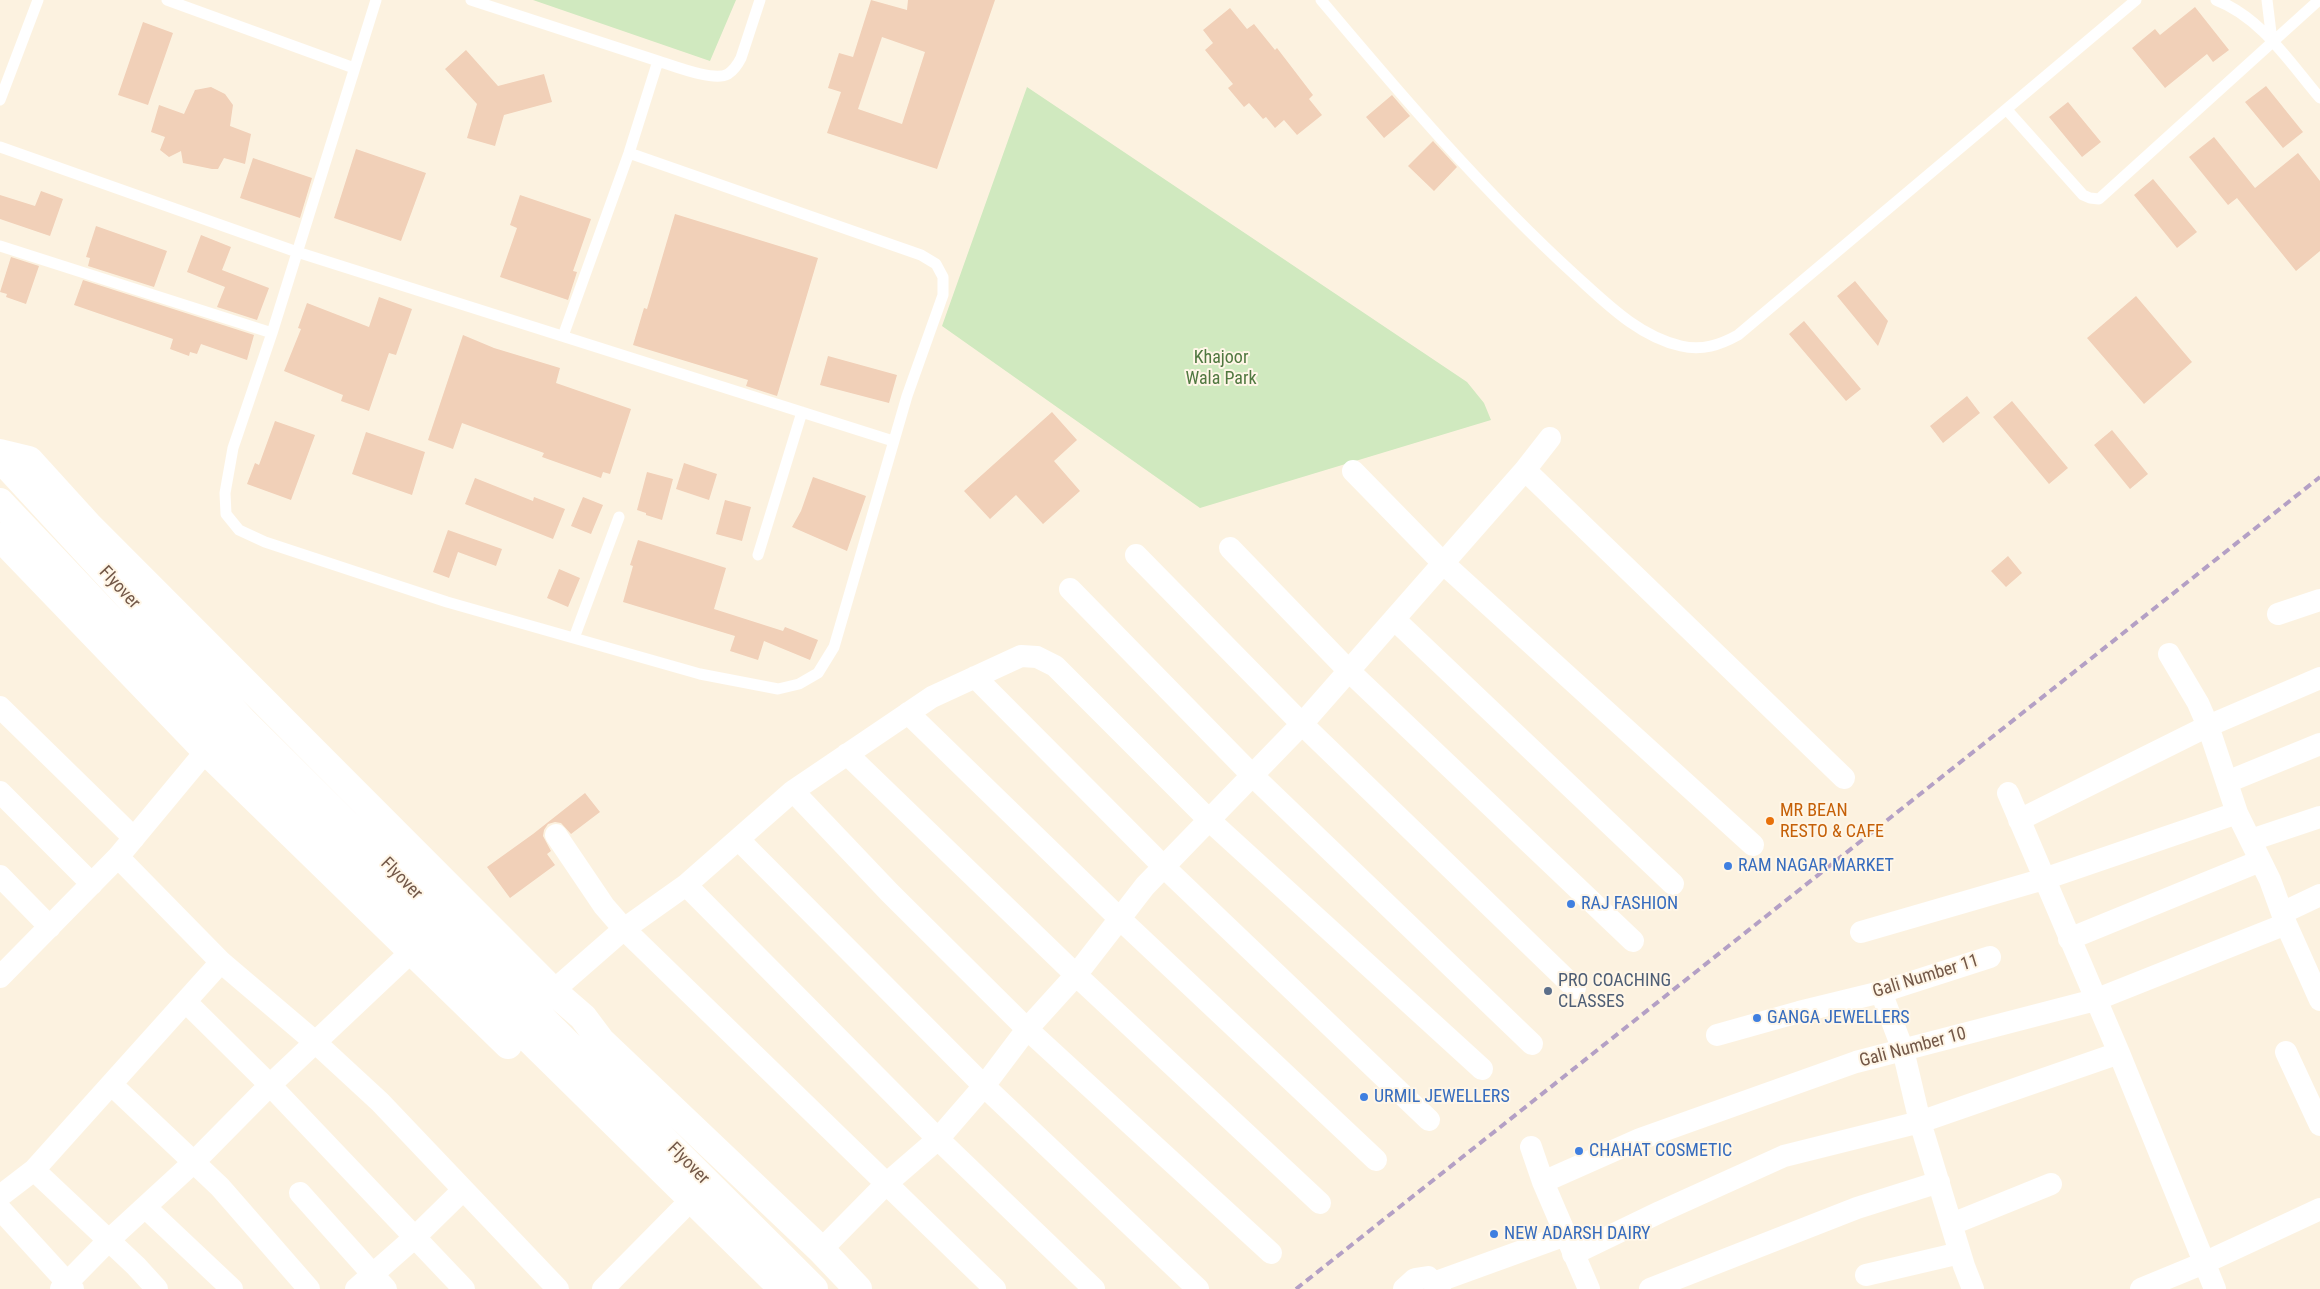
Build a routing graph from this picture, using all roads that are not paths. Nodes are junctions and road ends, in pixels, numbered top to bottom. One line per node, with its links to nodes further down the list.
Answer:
1 (38, 0): 15 (lane)
2 (167, 0): 13 (lane)
3 (376, 0): 13 (lane)
4 (471, 0): 12 (lane)
5 (760, 0): 12 (lane)
6 (1321, 0): 16 (lane)
7 (2136, 0): 16 (lane)
8 (2216, 0): 11 (lane)
9 (2268, 0): 11 (lane)
10 (2319, 0): 11 (lane)
11 (2272, 41): 14 (lane); 16 (lane)
12 (658, 61): 18 (lane)
13 (354, 68): 20 (lane)
14 (2320, 98)
15 (0, 100)
16 (2007, 110)
17 (0, 147): 20 (lane)
18 (629, 153): 22 (lane); 25 (lane)
19 (0, 246): 21 (lane)
20 (296, 252): 21 (lane); 22 (lane)
21 (272, 333): 41 (lane)
22 (563, 336): 23 (lane)
23 (802, 412): 25 (lane); 34 (lane)
24 (1550, 438): 28 (street)
25 (893, 441): 41 (lane)
26 (0, 453): 90 (street)
27 (0, 458): 152 (street, Flyover)
28 (1525, 470): 36 (street); 54 (street)
29 (1353, 471): 36 (street)
30 (0, 502): 150 (street, Flyover)
31 (619, 517): 41 (lane)
32 (0, 537): 51 (street)
33 (1230, 548): 43 (street)
34 (758, 555)
35 (1136, 555): 48 (street)
36 (1443, 563): 40 (street); 66 (street)
37 (1070, 589): 53 (street)
38 (2320, 600): 39 (street)
39 (2278, 614)
40 (1394, 619): 43 (street); 73 (street)
41 (574, 638)
42 (2169, 654): 49 (street)
43 (1350, 671): 48 (street); 82 (street)
44 (975, 677): 47 (street); 61 (street); 69 (street)
45 (2320, 678): 49 (street)
46 (0, 707): 64 (street)
47 (908, 712): 52 (street); 76 (street)
48 (1302, 724): 53 (street); 89 (street)
49 (2208, 726): 55 (street); 62 (street)
50 (2320, 744): 55 (street)
51 (206, 752): 64 (street); 83 (street)
52 (847, 754): 56 (street); 88 (street)
53 (1253, 776): 61 (street); 100 (street)
54 (1844, 778)
55 (2227, 782): 59 (street)
56 (793, 791): 65 (street); 96 (street)
57 (0, 792): 72 (street)
58 (2008, 793): 62 (street)
59 (2237, 813): 67 (street); 71 (street)
60 (2320, 817): 67 (street)
61 (1209, 820): 69 (street); 105 (street)
62 (2019, 820): 71 (street)
63 (556, 835): 79 (street)
64 (134, 838): 68 (street)
65 (739, 840): 74 (street); 109 (street)
66 (1753, 845)
67 (2255, 851): 77 (street); 81 (street)
68 (118, 857): 72 (street); 85 (street)
69 (1163, 866): 76 (street); 110 (street)
70 (0, 876): 78 (street)
71 (2044, 879): 80 (street); 81 (street)
72 (92, 884): 78 (street)
73 (1673, 884)
74 (686, 885): 79 (street); 113 (street)
75 (2320, 896): 77 (street, Gali Number 10)
76 (1119, 918): 88 (street); 115 (street)
77 (2284, 918): 87 (street); 92 (street, Gali Number 10)
78 (50, 927): 86 (street)
79 (624, 929): 90 (street); 120 (street)
80 (1861, 932)
81 (2069, 939): 92 (street)
82 (1633, 941)
83 (411, 952): 99 (street); 104 (street)
84 (1990, 957): 91 (street, Gali Number 11)
85 (221, 962): 94 (street); 99 (street)
86 (4, 964)
87 (2313, 965): 93 (street)
88 (1076, 975): 96 (street); 125 (street)
89 (1574, 988)
90 (554, 991): 95 (street)
91 (1881, 992): 97 (street, Gali Number 11); 101 (street)
92 (2095, 1000): 101 (street, Gali Number 10); 103 (street)
93 (2320, 1000)
94 (186, 1002): 106 (street); 107 (street)
95 (582, 1017): 98 (street); 104 (street)
96 (1027, 1028): 109 (street); 135 (street)
97 (1717, 1035)
98 (601, 1041): 134 (street); 153 (street)
99 (315, 1042): 107 (street); 122 (street)
100 (1532, 1044)
101 (1903, 1050): 111 (street); 118 (street, Gali Number 10)
102 (2286, 1052): 112 (street)
103 (2119, 1053): 111 (street); 137 (street)
104 (533, 1068): 108 (street)
105 (1482, 1069)
106 (112, 1085): 116 (street); 117 (street)
107 (270, 1085): 116 (street); 131 (street)
108 (552, 1086): 129 (street); 151 (street)
109 (984, 1086): 113 (street); 157 (street)
110 (1429, 1120)
111 (1920, 1122): 119 (street); 133 (street)
112 (2320, 1126)
113 (938, 1139): 120 (street); 156 (street)
114 (1531, 1147): 118 (street)
115 (1376, 1160)
116 (194, 1161): 126 (street); 144 (street)
117 (34, 1170): 124 (street); 132 (street)
118 (1543, 1182): 133 (street)
119 (1939, 1182): 130 (street); 160 (street)
120 (886, 1184): 134 (street); 155 (street)
121 (2051, 1184): 130 (street)
122 (462, 1191): 131 (street); 147 (street)
123 (300, 1193): 139 (street)
124 (0, 1196)
125 (1320, 1203)
126 (145, 1207): 132 (street); 143 (street)
127 (0, 1209): 141 (street)
128 (2320, 1209): 137 (street)
129 (681, 1210): 148 (street); 149 (street)
130 (1952, 1224): 136 (street)
131 (414, 1238): 139 (street); 146 (street)
132 (109, 1240): 141 (street); 142 (street)
133 (1569, 1244): 140 (street); 159 (street)
134 (821, 1250): 154 (street)
135 (1271, 1253)
136 (1960, 1253): 138 (street); 161 (street)
137 (2204, 1263): 162 (street); 163 (street)
138 (1866, 1274)
139 (380, 1281): 145 (street)
140 (1438, 1286): 158 (street)
141 (67, 1287)
142 (157, 1289)
143 (232, 1289)
144 (309, 1289)
145 (356, 1289)
146 (464, 1289)
147 (558, 1289)
148 (602, 1289)
149 (764, 1289)
150 (783, 1289)
151 (796, 1289)
152 (814, 1289)
153 (824, 1289)
154 (858, 1289)
155 (994, 1289)
156 (1094, 1289)
157 (1198, 1289)
158 (1404, 1289)
159 (1589, 1289)
160 (1650, 1289)
161 (1973, 1289)
162 (2140, 1289)
163 (2215, 1289)

